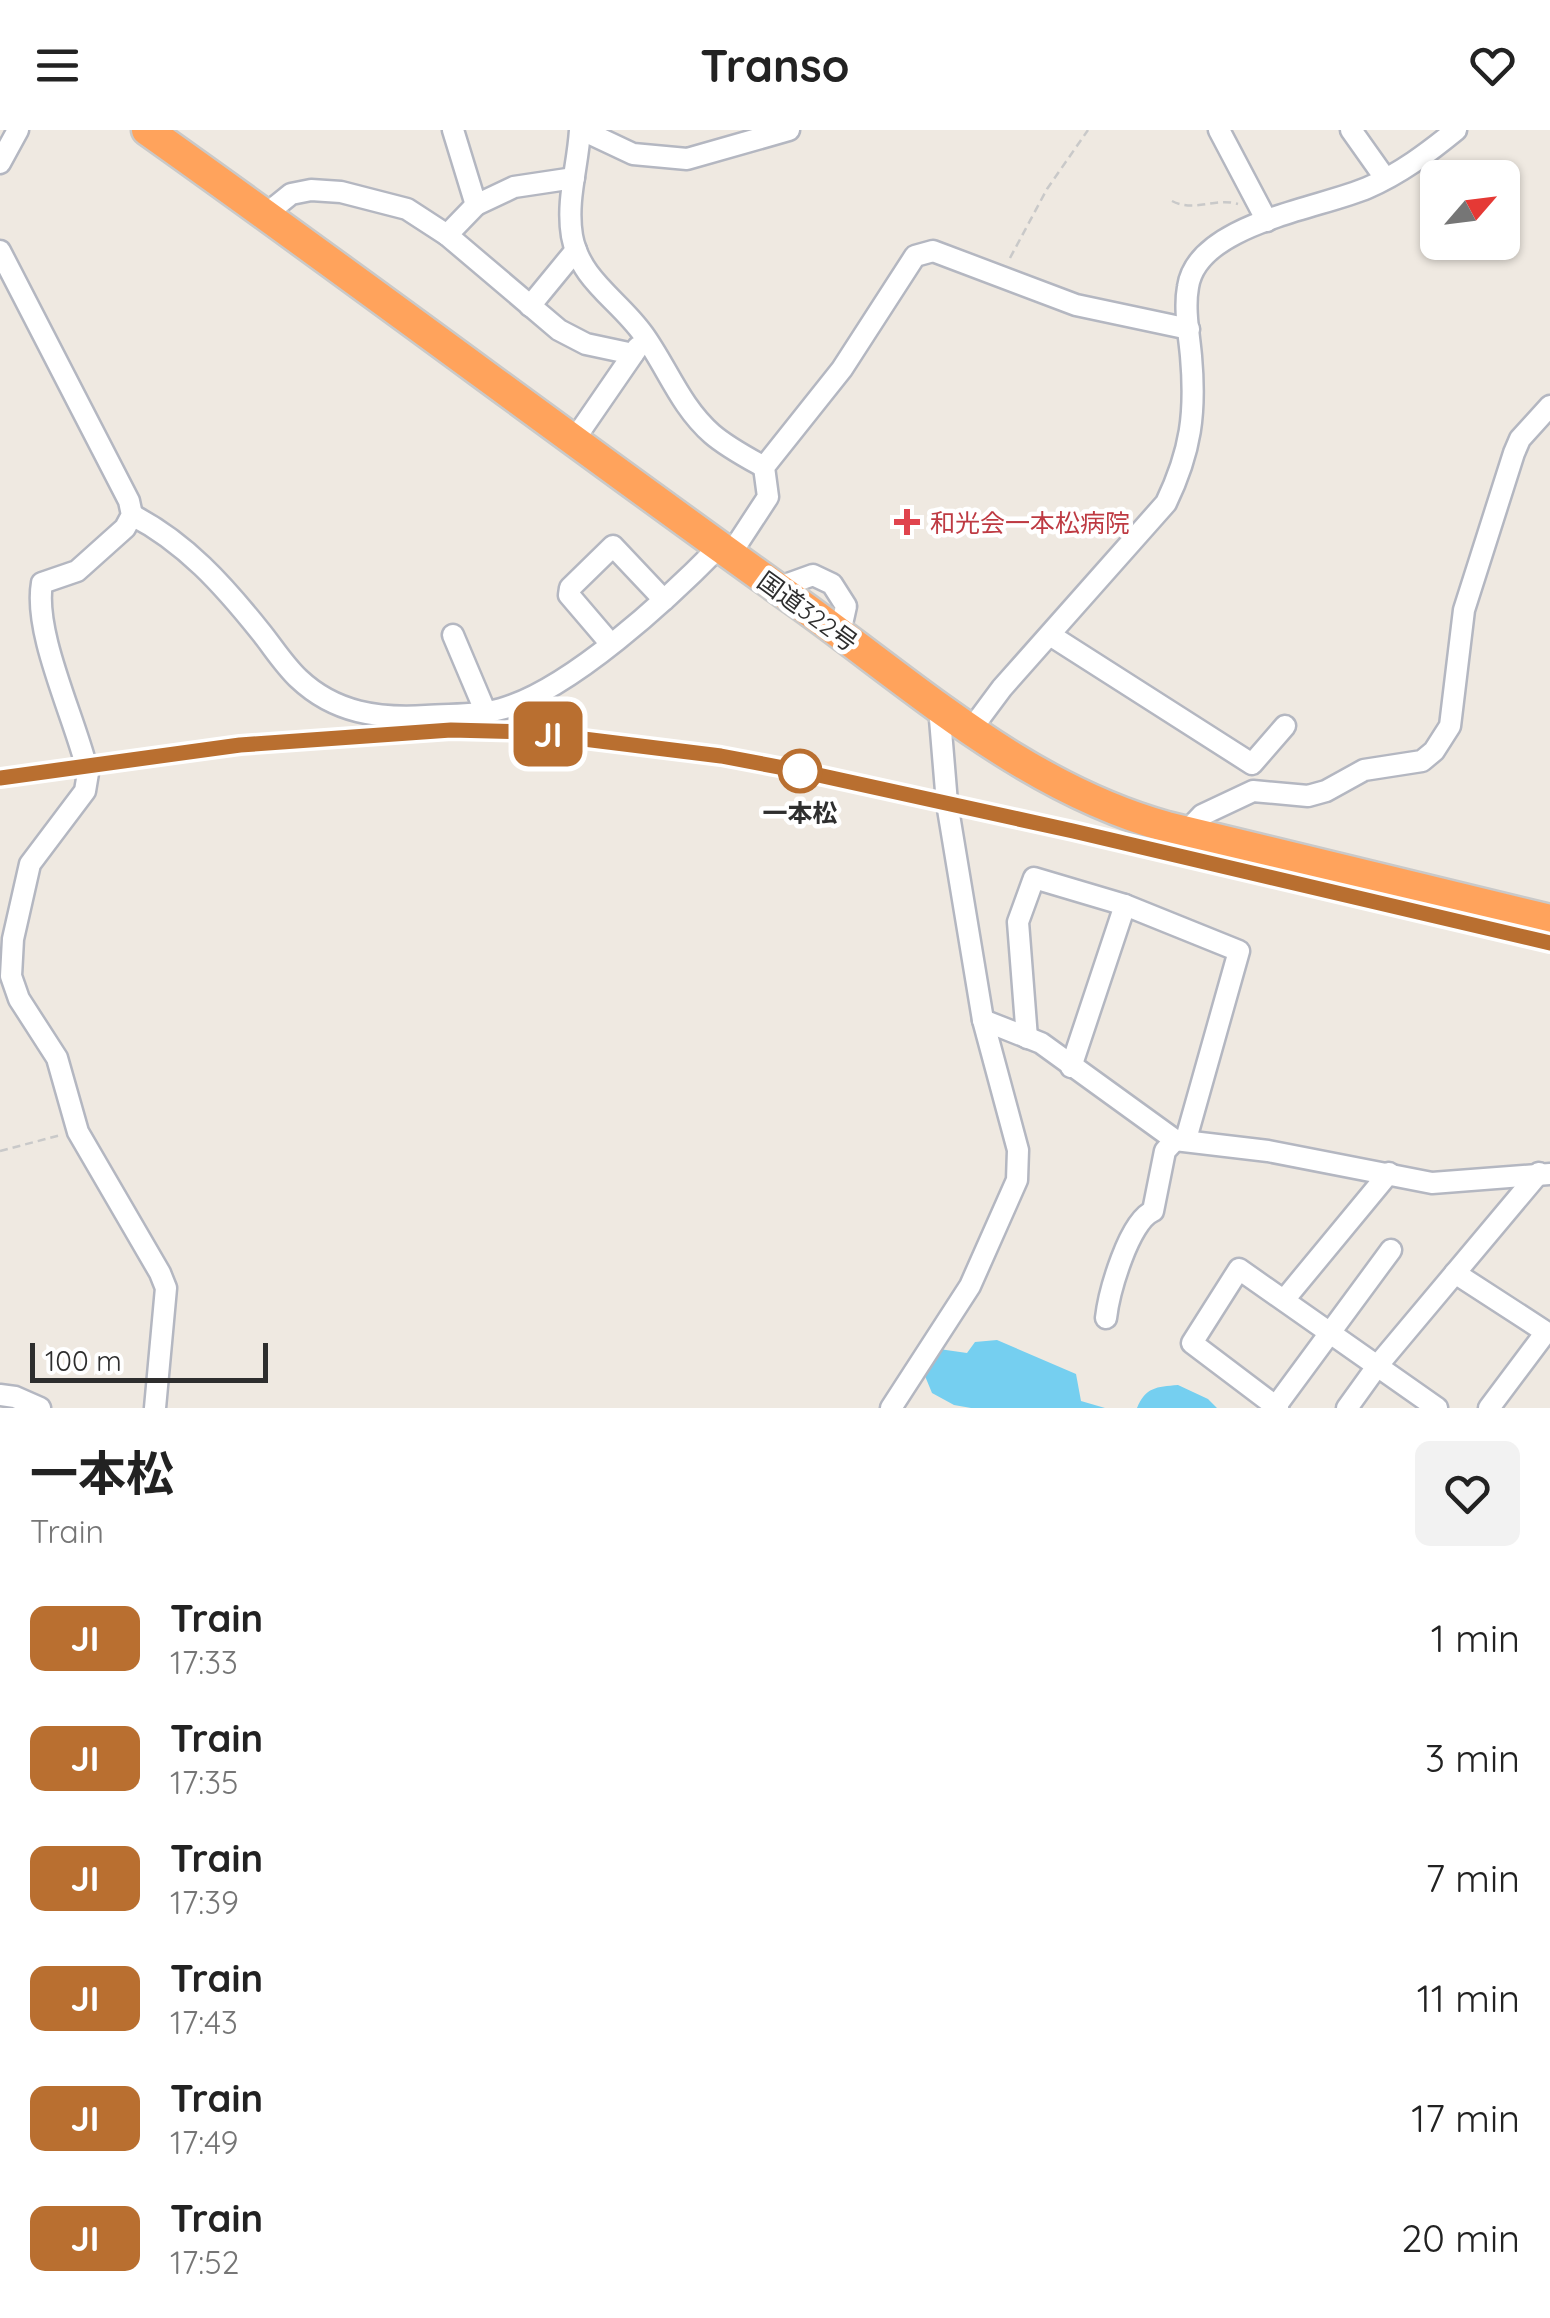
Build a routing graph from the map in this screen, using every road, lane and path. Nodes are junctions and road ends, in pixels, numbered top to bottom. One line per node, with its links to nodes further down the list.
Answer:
1 (18, 130): 10 (street)
2 (147, 130): 15 (highway, 国道322号)
3 (453, 130): 14 (street)
4 (581, 130): 5 (street); 11 (street)
5 (788, 130)
6 (1088, 130): 20 (path)
7 (1219, 130): 16 (street)
8 (1352, 130): 12 (street)
9 (1456, 130): 12 (street)
10 (0, 163)
11 (574, 178): 14 (street); 18 (street)
12 (1386, 178): 16 (street)
13 (1172, 202): 16 (path)
14 (476, 205): 17 (street)
15 (265, 214): 17 (street); 25 (highway, 国道322号)
16 (1264, 217): 22 (street)
17 (446, 235): 21 (street)
18 (576, 250): 21 (street); 23 (street)
19 (0, 251): 27 (street)
20 (1002, 278): 22 (street); 26 (street)
21 (530, 306): 23 (street)
22 (1189, 330): 30 (street)
23 (639, 345): 25 (street); 26 (street)
24 (1550, 406): 37 (street)
25 (574, 440): 28 (highway, 国道322号)
26 (764, 467): 28 (street)
27 (132, 516): 34 (street); 43 (street)
28 (724, 551): 29 (street); 33 (highway, 国道322号)
29 (664, 600): 32 (street); 32 (street)
30 (1050, 635): 35 (street); 36 (street)
31 (453, 636): 34 (street)
32 (610, 643): 34 (street)
33 (939, 707): 36 (highway, 国道322号); 40 (street)
34 (486, 713)
35 (1285, 726)
36 (970, 731): 37 (highway, 国道322号)
37 (1186, 832): 39 (highway, 国道322号)
38 (1126, 905): 41 (street); 42 (street); 44 (street)
39 (1550, 920)
40 (983, 1020): 41 (street); 58 (street)
41 (1027, 1038): 42 (street)
42 (1070, 1067): 44 (street)
43 (78, 1132): 45 (path); 57 (street)
44 (1180, 1139): 46 (street); 51 (street)
45 (0, 1151)
46 (1389, 1173): 47 (street); 50 (street)
47 (1544, 1174): 49 (street)
48 (1391, 1250): 52 (street)
49 (1455, 1273): 53 (street); 61 (street)
50 (1284, 1300): 52 (street); 55 (street)
51 (1106, 1318)
52 (1330, 1332): 53 (street); 55 (street)
53 (1378, 1365): 59 (street); 60 (street)
54 (0, 1395): 56 (street)
55 (1277, 1407)
56 (40, 1408)
57 (155, 1408)
58 (891, 1408)
59 (1347, 1408)
60 (1437, 1408)
61 (1489, 1408)

